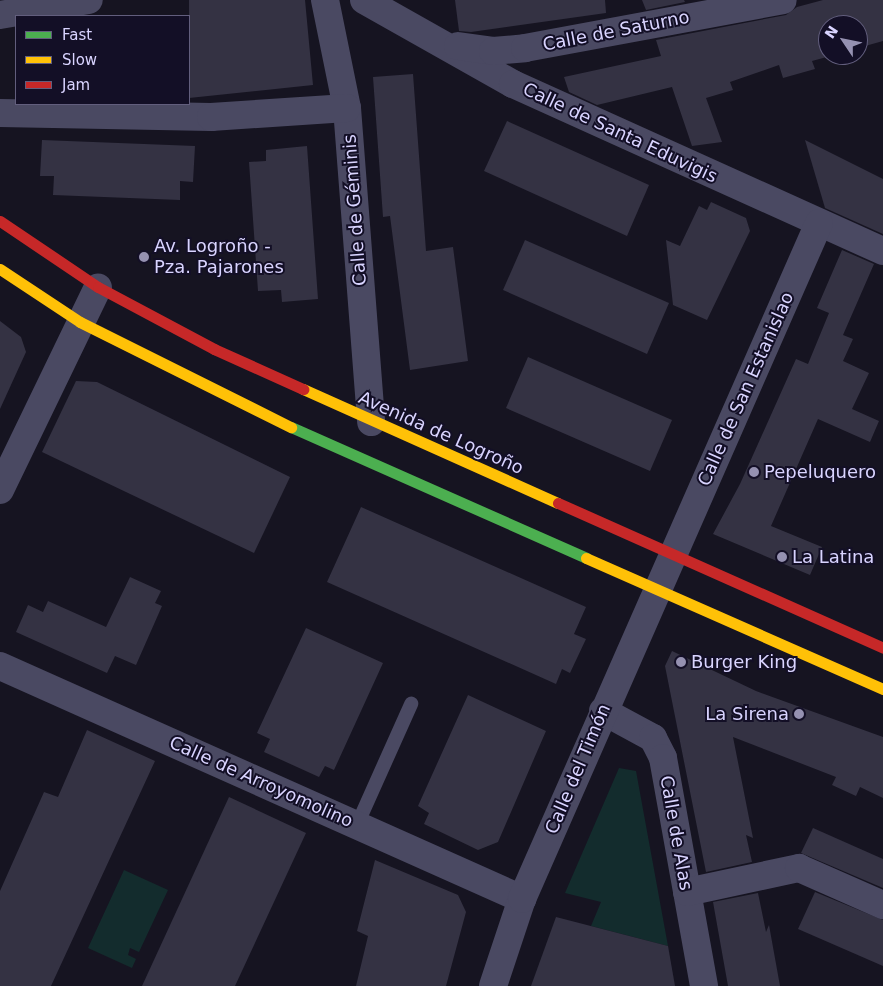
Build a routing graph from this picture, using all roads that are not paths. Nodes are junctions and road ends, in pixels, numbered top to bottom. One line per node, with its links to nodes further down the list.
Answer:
1 (89, 0): 5 (street)
2 (325, 0): 7 (street, Calle de Géminis)
3 (364, 0): 6 (street, Calle de Santa Eduvigis)
4 (784, 0): 6 (street, Calle de Saturno)
5 (0, 16)
6 (447, 45): 10 (street, Calle de Santa Eduvigis)
7 (347, 108): 8 (street); 15 (street, Calle de Géminis)
8 (0, 112)
9 (0, 221): 13 (main road, Avenida de Logroño)
10 (819, 223): 11 (street, Calle de Santa Eduvigis); 17 (street, Calle de San Estanislao)
11 (883, 251)
12 (0, 269): 14 (main road)
13 (98, 287): 14 (street); 15 (main road, Avenida de Logroño)
14 (80, 322): 16 (street); 18 (main road)
15 (371, 422): 17 (main road, Avenida de Logroño)
16 (0, 490)
17 (672, 554): 18 (street, Calle del Timón); 19 (main road, Avenida de Logroño)
18 (657, 588): 21 (main road); 23 (street, Calle del Timón)
19 (883, 648)
20 (0, 666): 24 (street, Calle de Arroyomolino)
21 (883, 689)
22 (411, 704): 24 (lane)
23 (603, 711): 25 (street, Calle de Alas); 26 (street, Calle del Timón)
24 (357, 825): 26 (street, Calle de Arroyomolino)
25 (687, 892): 27 (street); 29 (street, Calle de Alas)
26 (522, 899): 28 (street, Calle del Timón)
27 (883, 905)
28 (493, 986)
29 (704, 986)

